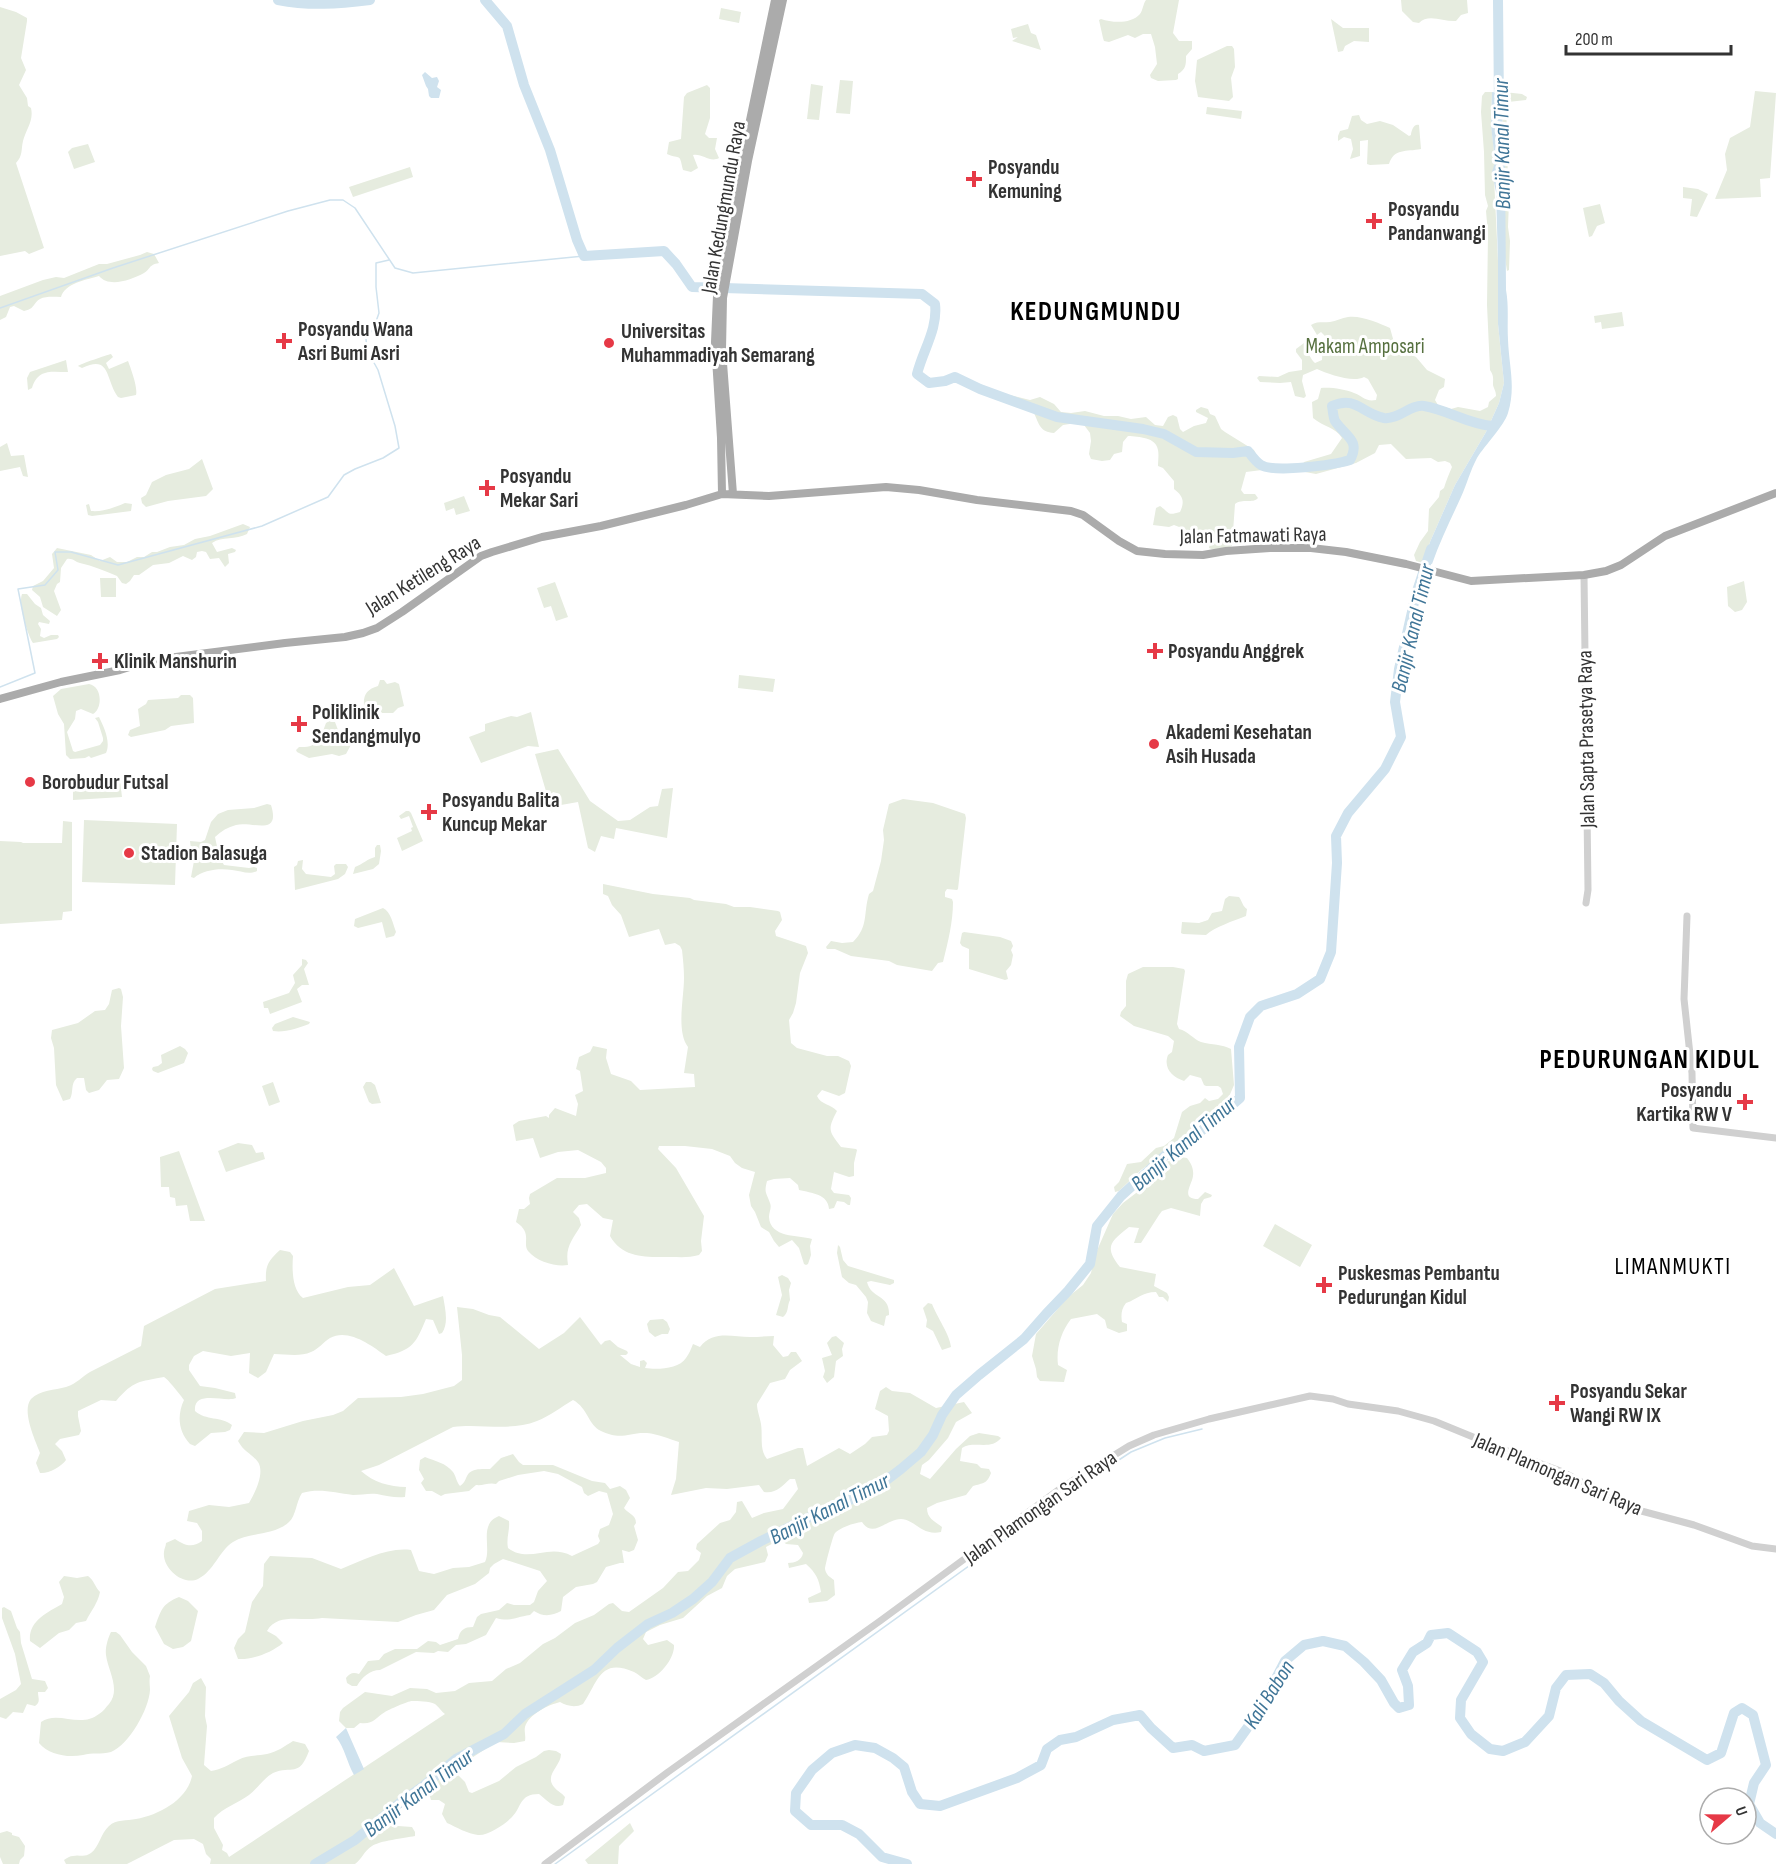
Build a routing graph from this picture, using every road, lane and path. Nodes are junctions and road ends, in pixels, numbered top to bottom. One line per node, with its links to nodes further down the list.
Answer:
1 (775, 0): 3 (main road, Jalan Kedungmundu Raya)
2 (783, 0): 3 (main road, Jalan Kedungmundu Raya)
3 (771, 37): 4 (main road, Jalan Kedungmundu Raya)
4 (725, 437): 6 (main road, Jalan Kedungmundu Raya); 7 (main road, Jalan Kedungmundu Raya)
5 (1776, 493): 8 (main road, Jalan Fatmawati Raya)
6 (722, 494): 7 (main road, Jalan Fatmawati Raya); 9 (main road, Jalan Ketileng Raya)
7 (733, 494): 8 (main road, Jalan Fatmawati Raya)
8 (1584, 575): 10 (street, Jalan Sapta Prasetya Raya)
9 (0, 699)
10 (1586, 903)
11 (1687, 916): 12 (street)
12 (1776, 1138)
13 (1776, 1549): 14 (street, Jalan Plamongan Sari Raya)
14 (545, 1864)

